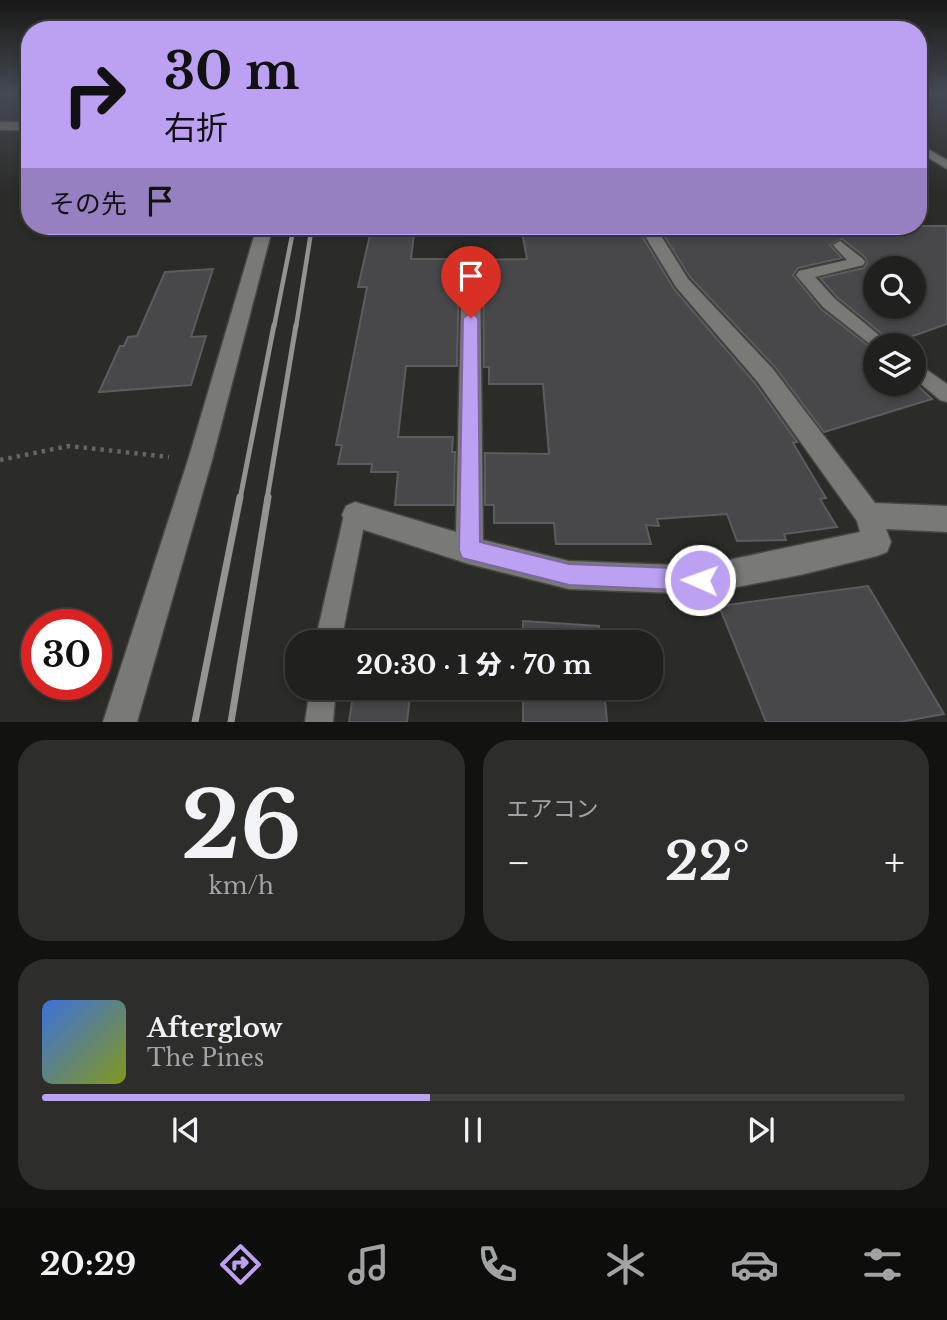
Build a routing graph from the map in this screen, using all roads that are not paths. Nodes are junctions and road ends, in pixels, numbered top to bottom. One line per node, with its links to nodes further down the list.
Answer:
1 (927, 152): 2 (lane)
2 (947, 165)
3 (262, 235): 16 (street)
4 (653, 235): 11 (street)
5 (840, 245): 7 (lane)
6 (471, 266): 13 (street)
7 (868, 333)
8 (926, 377): 9 (lane)
9 (947, 394)
10 (355, 515): 13 (street); 14 (lane)
11 (868, 515): 12 (street); 13 (street)
12 (947, 519)
13 (469, 550)
14 (331, 630)
15 (322, 700): 17 (lane)
16 (120, 722)
17 (319, 722)

